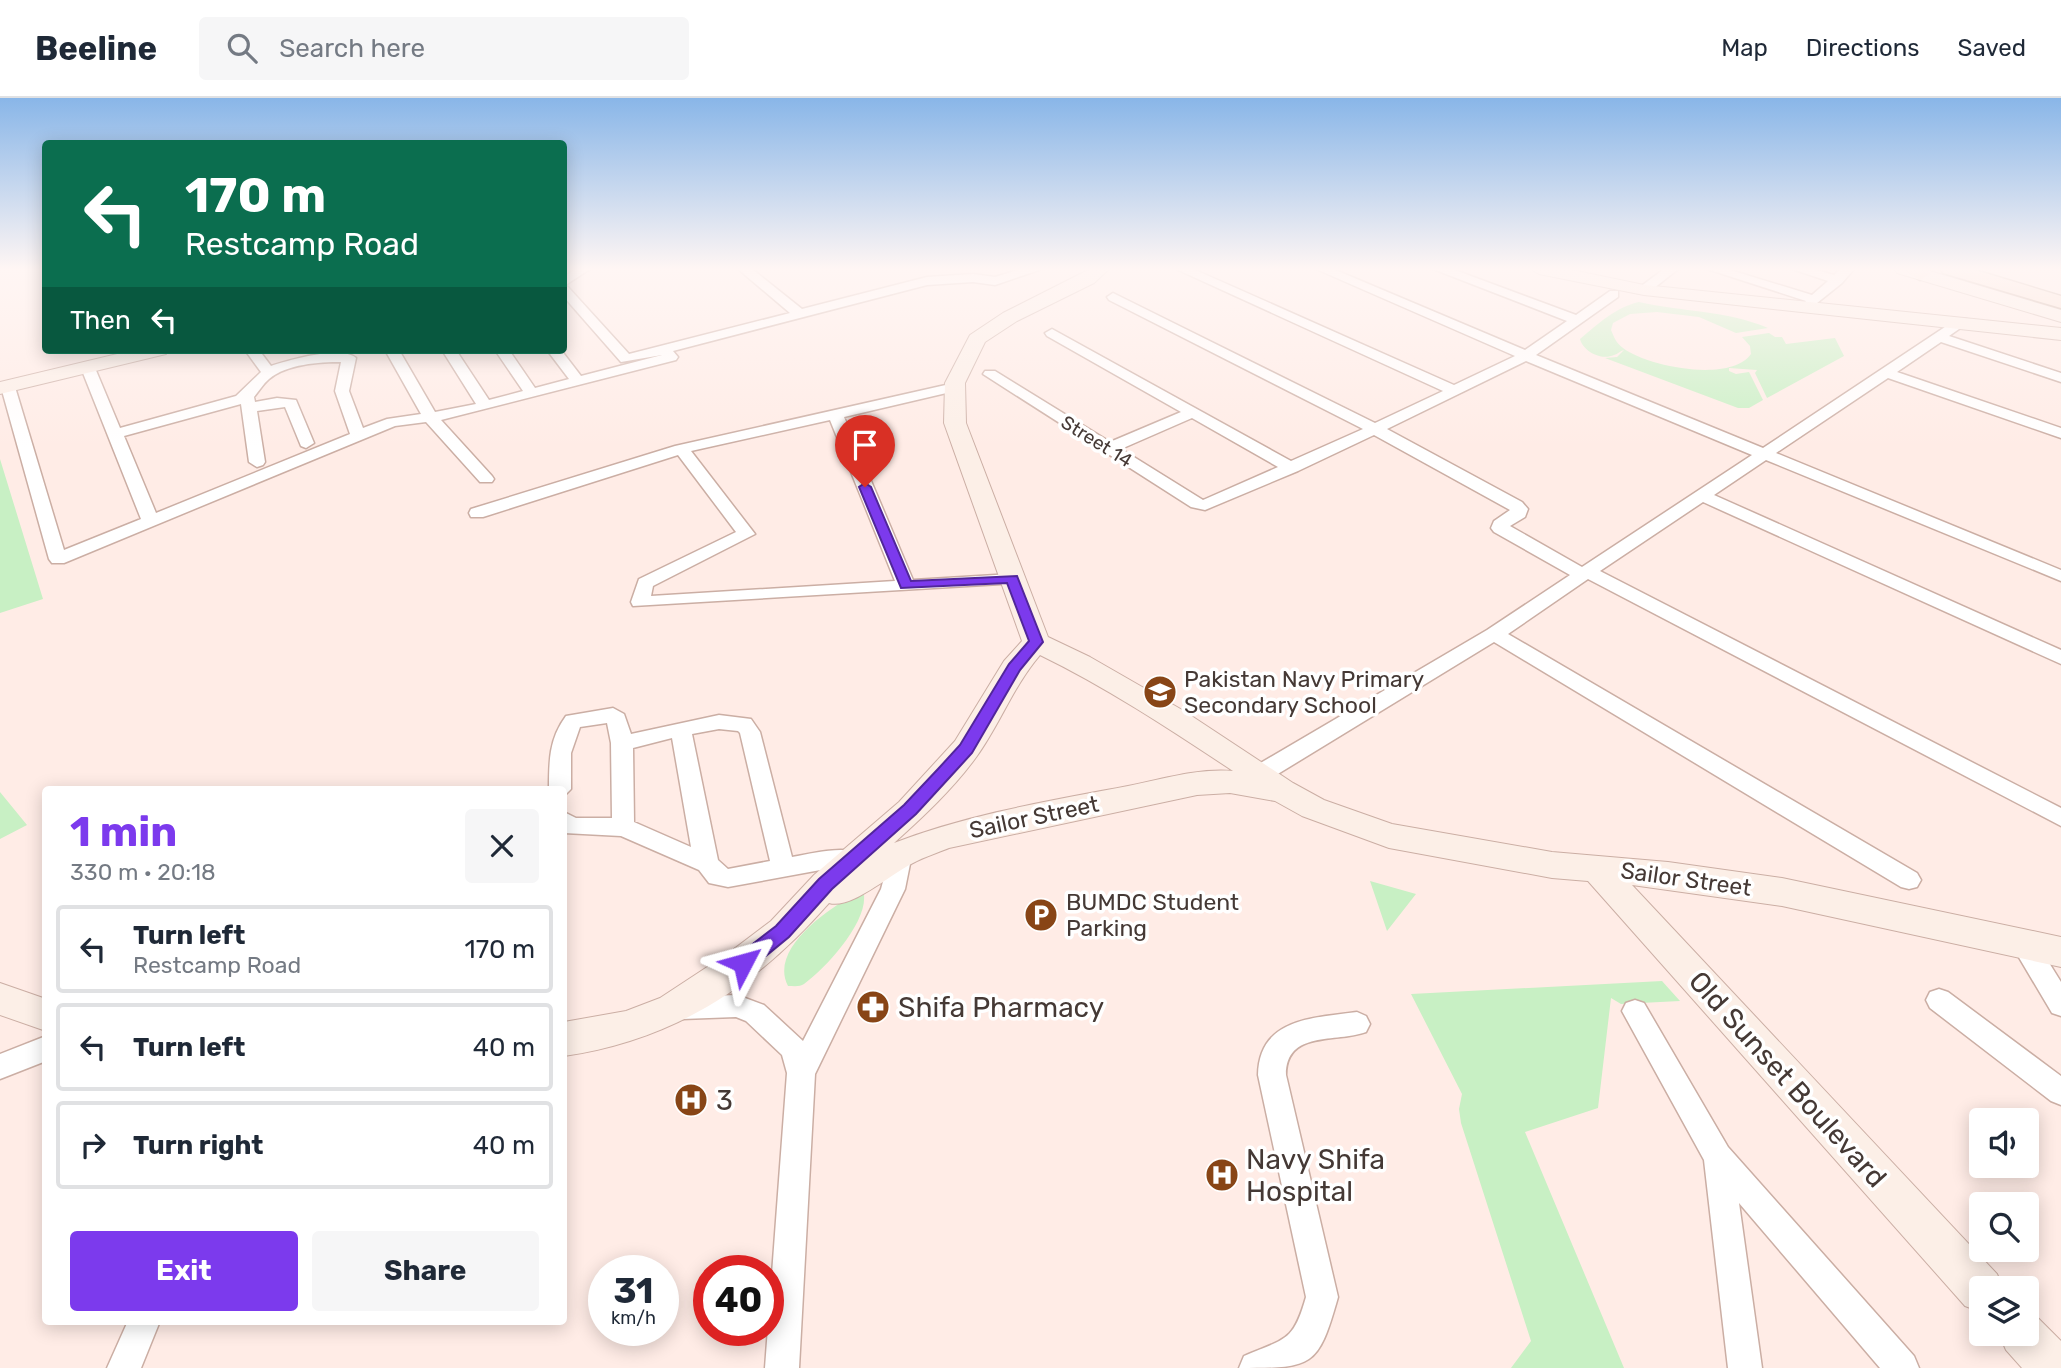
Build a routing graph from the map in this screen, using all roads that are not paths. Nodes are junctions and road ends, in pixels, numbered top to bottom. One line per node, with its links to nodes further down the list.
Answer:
1 (596, 328): 13 (street)
2 (745, 328): 13 (street)
3 (993, 328): 54 (street)
4 (1175, 328): 38 (street)
5 (1313, 328): 31 (street)
6 (1460, 328): 22 (street)
7 (1565, 328): 22 (street)
8 (1954, 328): 12 (street)
9 (2014, 328): 11 (street)
10 (1052, 333): 35 (street)
11 (2061, 334)
12 (1941, 338): 25 (street); 27 (street)
13 (664, 349): 28 (street)
14 (143, 354): 23 (street)
15 (255, 354): 24 (street)
16 (336, 354): 24 (street)
17 (341, 354): 41 (street)
18 (394, 354): 37 (street)
19 (452, 354): 34 (street)
20 (505, 354): 32 (street)
21 (557, 354): 28 (street)
22 (1525, 356): 31 (street); 45 (street)
23 (88, 368): 29 (street); 40 (street)
24 (269, 373): 33 (street)
25 (1887, 373): 39 (street); 45 (street)
26 (990, 374): 44 (street, Street 14)
27 (2061, 378)
28 (578, 382): 32 (street)
29 (4, 388): 51 (street)
30 (950, 388): 36 (street)
31 (1455, 391): 38 (street)
32 (533, 394): 34 (street)
33 (248, 402): 40 (street); 42 (street); 46 (street)
34 (485, 406): 37 (street)
35 (1193, 412): 44 (street); 47 (street)
36 (835, 413): 43 (street); 55 (street)
37 (430, 417): 41 (street); 48 (street)
38 (1376, 429): 47 (street); 52 (street)
39 (2061, 433)
40 (115, 434): 51 (street)
41 (358, 435): 51 (street)
42 (306, 443)
43 (681, 449): 50 (street); 55 (street)
44 (1109, 449): 47 (street, Street 14)
45 (1767, 453): 49 (street); 53 (street)
46 (257, 462)
47 (1292, 468)
48 (485, 479)
49 (1702, 496): 52 (street); 58 (street)
50 (477, 513)
51 (151, 522)
52 (1586, 574): 56 (street); 63 (street)
53 (2061, 576)
54 (1012, 579): 55 (street); 57 (street)
55 (906, 585)
56 (1494, 634): 61 (street); 71 (street)
57 (1036, 642): 61 (street); 67 (street)
58 (2061, 658)
59 (681, 729): 60 (street); 68 (street); 69 (street)
60 (622, 743): 62 (street); 65 (street)
61 (1271, 782): 66 (street, Sailor Street); 70 (street, Sailor Street)
62 (560, 786)
63 (2061, 818)
64 (567, 824): 65 (street)
65 (623, 827): 68 (street)
66 (900, 854): 72 (street, Sailor Street); 85 (street)
67 (854, 859): 69 (street); 72 (street)
68 (708, 864): 69 (street)
69 (783, 867)
70 (1595, 867): 73 (street, Sailor Street); 88 (street, Old Sunset Boulevard)
71 (1909, 880)
72 (802, 910): 78 (street)
73 (2024, 944): 74 (street, Sailor Street); 77 (street)
74 (2061, 952)
75 (0, 999): 80 (street)
76 (1939, 1000): 86 (street)
77 (2061, 1005)
78 (673, 1009): 82 (street); 85 (street)
79 (1635, 1011): 87 (street)
80 (42, 1014)
81 (1357, 1024): 93 (street)
82 (567, 1037)
83 (42, 1050): 84 (street)
84 (0, 1067)
85 (801, 1073): 92 (street)
86 (2061, 1091)
87 (1718, 1157): 94 (street); 95 (street)
88 (1969, 1277)
89 (142, 1325): 91 (street)
90 (2033, 1346): 96 (street)
91 (124, 1368)
92 (782, 1368)
93 (1256, 1368)
94 (1745, 1368)
95 (1902, 1368)
96 (2054, 1368)

